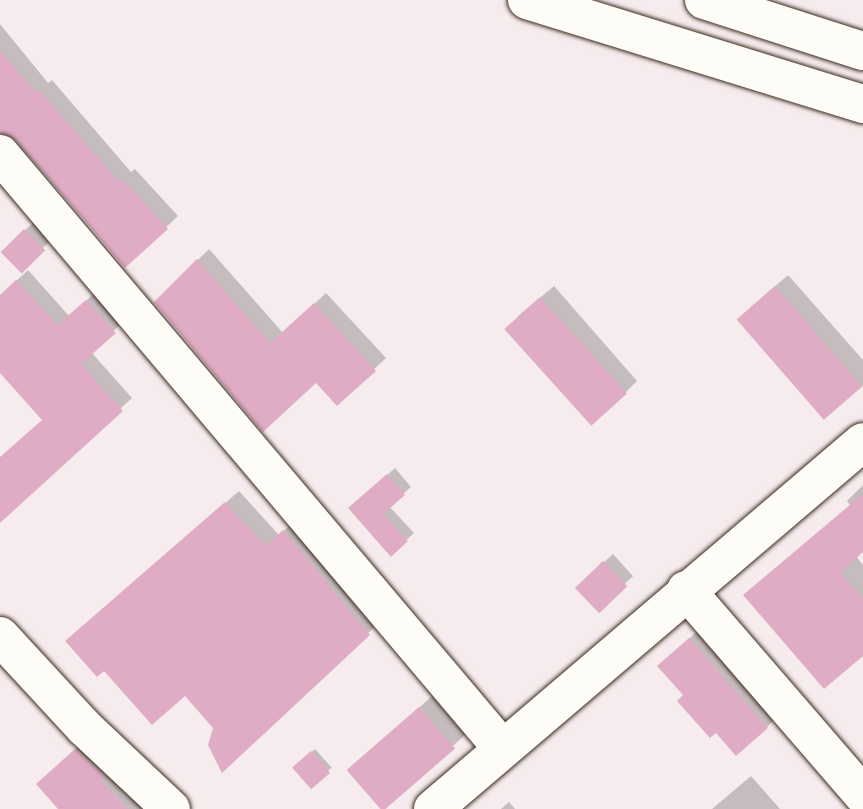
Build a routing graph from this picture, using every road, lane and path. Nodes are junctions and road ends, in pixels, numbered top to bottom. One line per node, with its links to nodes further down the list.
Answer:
1 (527, 0): 4 (street)
2 (704, 0): 3 (street)
3 (863, 51)
4 (863, 104)
5 (0, 154): 9 (street)
6 (863, 442): 7 (street)
7 (686, 590): 9 (street); 10 (street)
8 (0, 636): 11 (street)
9 (502, 748): 12 (street)
10 (863, 795)
11 (171, 809)
12 (433, 809)

